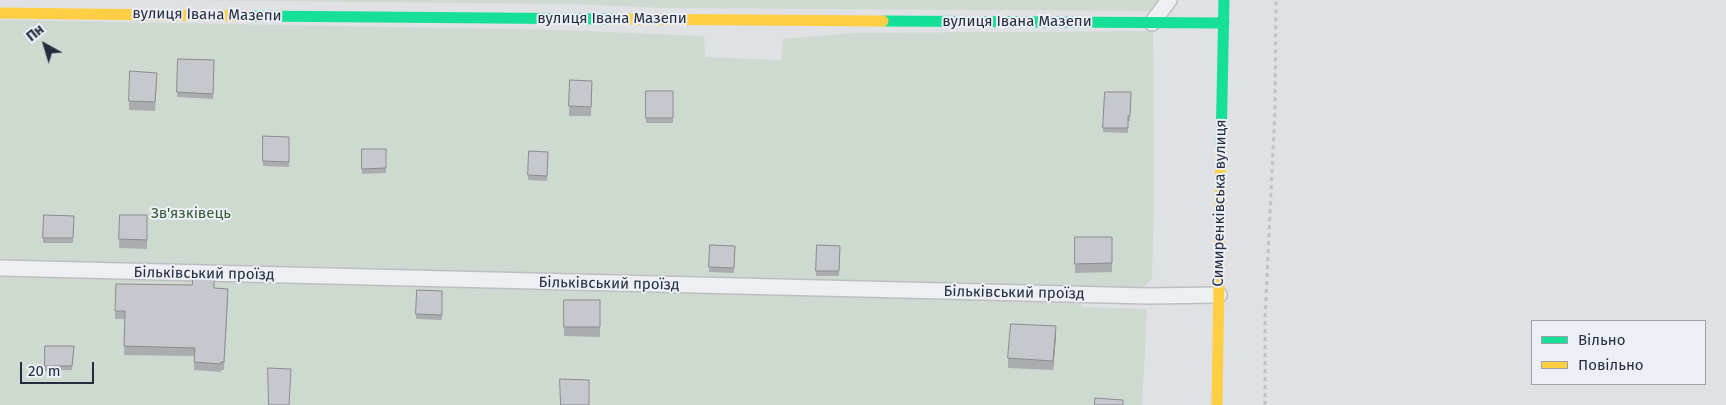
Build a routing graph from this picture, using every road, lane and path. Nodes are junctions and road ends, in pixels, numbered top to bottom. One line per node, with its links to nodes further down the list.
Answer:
1 (1169, 0): 5 (lane)
2 (1224, 0): 6 (street, Симиренківська вулиця)
3 (1276, 0): 10 (path)
4 (0, 13): 5 (street, вулиця Івана Мазепи)
5 (1152, 22): 6 (street, вулиця Івана Мазепи)
6 (1224, 23): 8 (street, Симиренківська вулиця)
7 (0, 268): 8 (lane, Більківський проїзд)
8 (1219, 295): 9 (street, Симиренківська вулиця)
9 (1217, 405)
10 (1265, 405)

